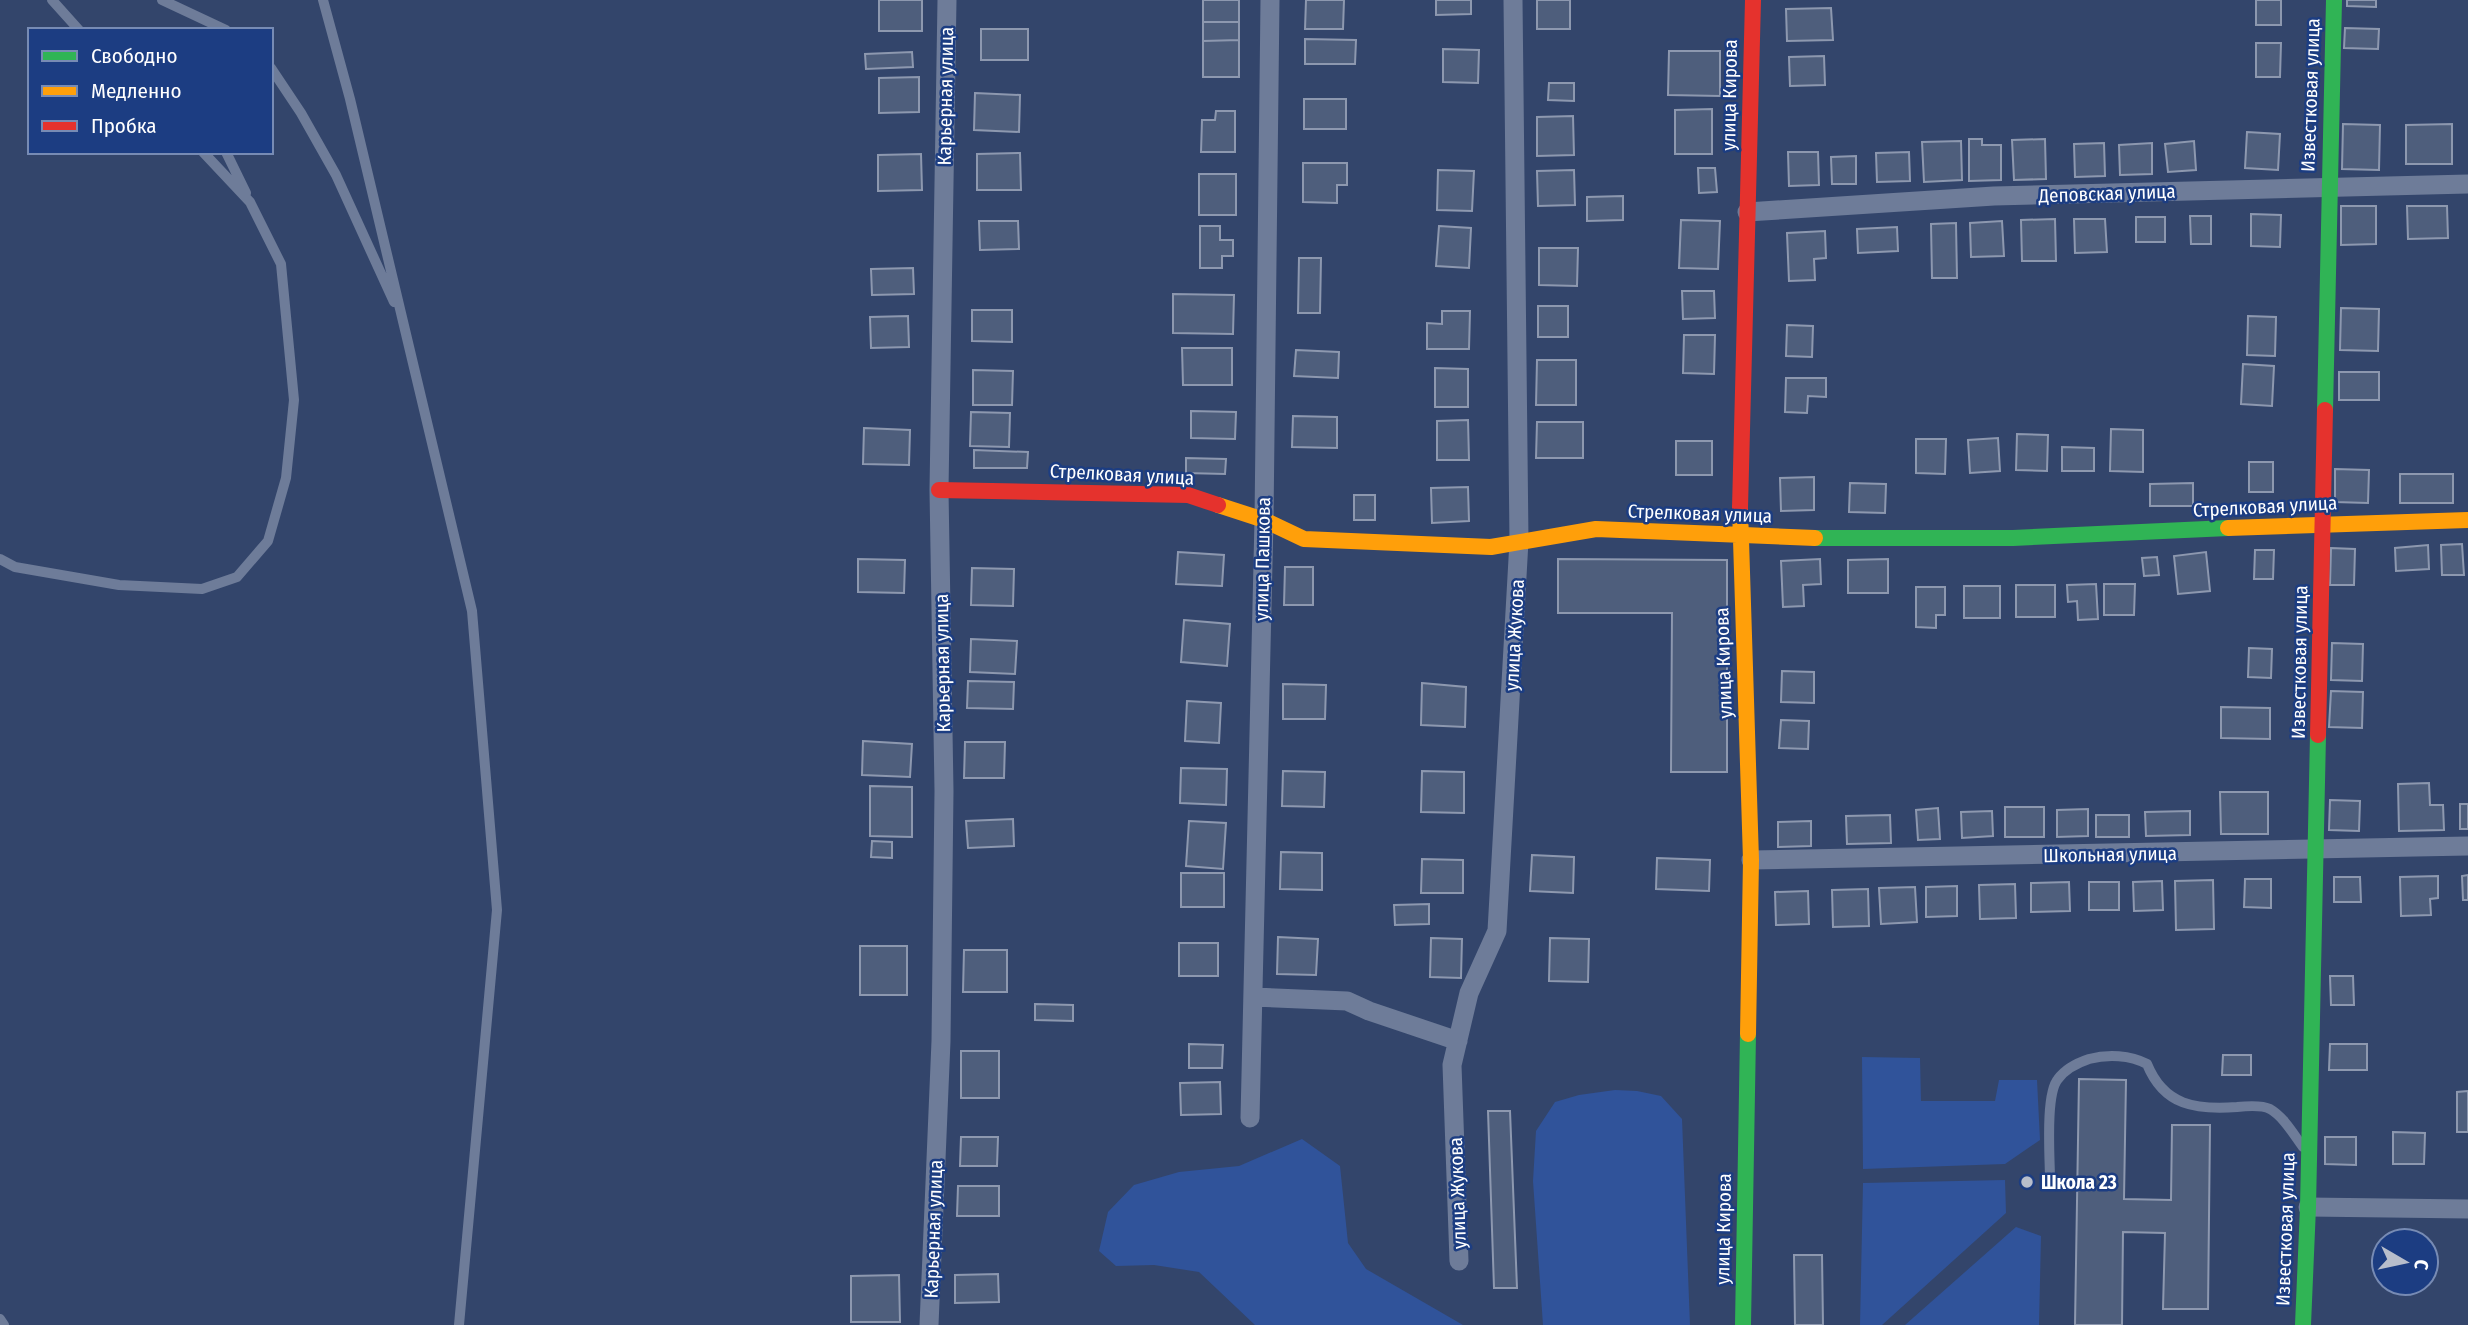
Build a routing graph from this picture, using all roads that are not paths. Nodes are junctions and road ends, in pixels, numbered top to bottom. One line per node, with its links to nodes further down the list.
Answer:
1 (52, 0): 9 (lane)
2 (162, 0): 10 (lane)
3 (323, 0): 18 (lane)
4 (947, 0): 19 (street, Карьерная улица)
5 (1270, 0): 20 (street, улица Пашкова)
6 (1513, 0): 24 (street, улица Жукова)
7 (1753, 0): 17 (street, улица Кирова)
8 (2334, 0): 15 (street, Известковая улица)
9 (77, 28)
10 (222, 28)
11 (273, 71): 18 (lane)
12 (205, 154): 16 (lane)
13 (227, 154): 16 (lane)
14 (2468, 184): 15 (street, Деповская улица)
15 (2328, 187): 17 (street, Деповская улица); 22 (street, Известковая улица)
16 (250, 202): 25 (lane)
17 (1747, 212): 23 (street, улица Кирова)
18 (403, 322): 39 (lane)
19 (940, 489): 20 (street, Стрелковая улица); 40 (street, Карьерная улица)
20 (1264, 520): 24 (street, Стрелковая улица); 29 (street, улица Пашкова)
21 (2468, 520): 22 (street, Стрелковая улица)
22 (2323, 523): 23 (street, Стрелковая улица); 27 (street, Известковая улица)
23 (1740, 536): 24 (street, Стрелковая улица); 28 (street, улица Кирова)
24 (1519, 541): 30 (street, улица Жукова)
25 (0, 559)
26 (2468, 846): 27 (street, Школьная улица)
27 (2316, 851): 28 (street, Школьная улица); 32 (street, Известковая улица)
28 (1751, 860): 41 (street, улица Кирова)
29 (1253, 997): 30 (street); 31 (street, улица Пашкова)
30 (1458, 1041): 36 (street, улица Жукова)
31 (1250, 1118)
32 (2309, 1156): 33 (lane); 34 (street, Известковая улица)
33 (2050, 1180)
34 (2308, 1208): 35 (street); 42 (street, Известковая улица)
35 (2468, 1209)
36 (1459, 1261)
37 (0, 1319): 38 (lane)
38 (4, 1325)
39 (459, 1325)
40 (929, 1325)
41 (1742, 1325)
42 (2303, 1325)

